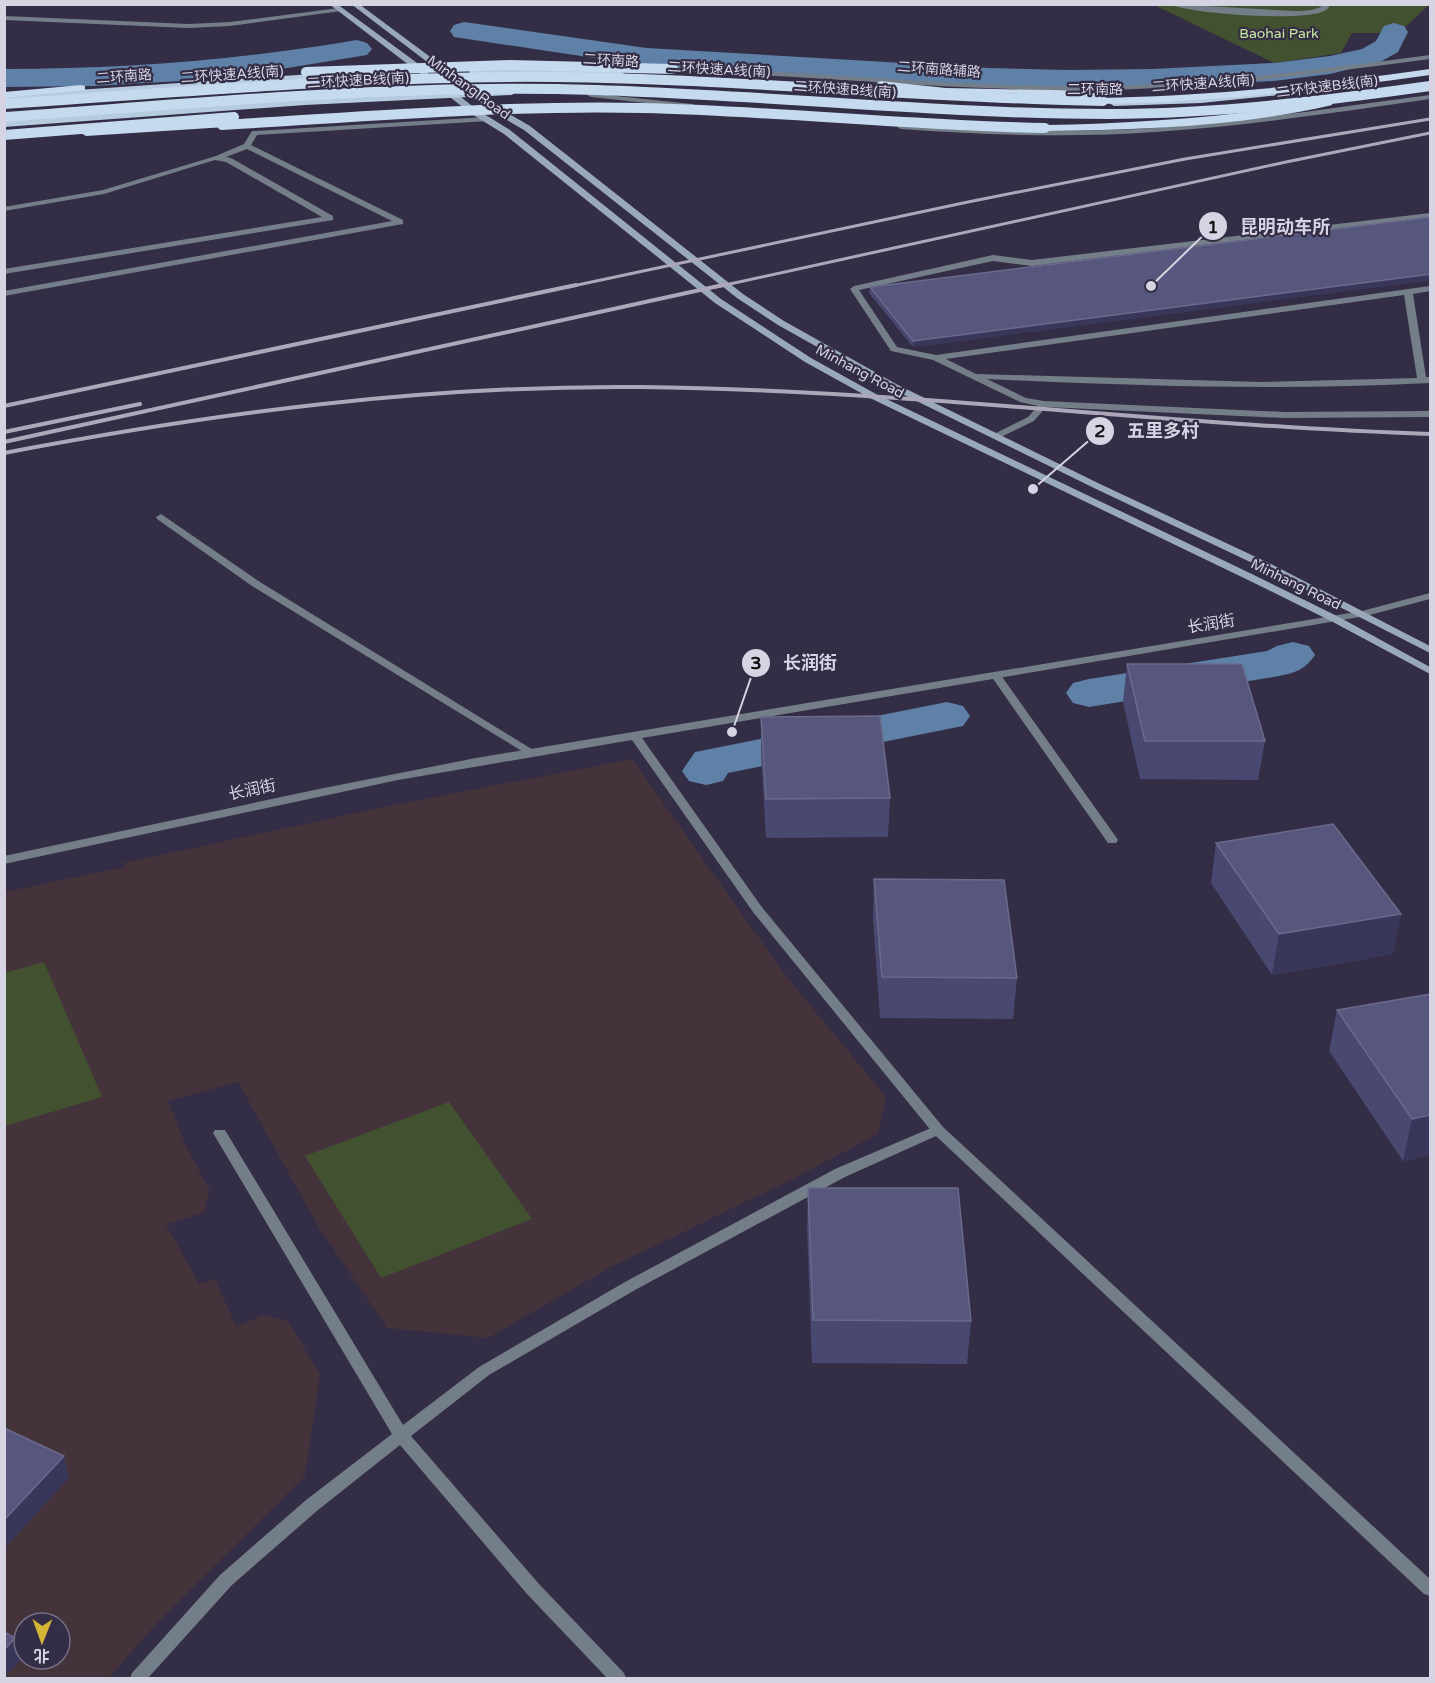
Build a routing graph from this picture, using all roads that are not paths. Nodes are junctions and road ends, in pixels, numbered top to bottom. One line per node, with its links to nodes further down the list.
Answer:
1 (1172, 4): 2 (street)
2 (1328, 4)
3 (358, 5): 8 (main road, Minhang Road)
4 (336, 7): 5 (street); 9 (main road, Minhang Road)
5 (4, 18)
6 (1431, 57): 8 (street, 二环南路辅路)
7 (1431, 62): 11 (highway); 13 (highway)
8 (445, 71): 9 (main road, 二环南路); 10 (main road, 二环南路); 14 (main road, Minhang Road)
9 (424, 72): 15 (main road, 二环南路); 16 (main road, Minhang Road)
10 (1431, 73): 13 (highway, 二环快速A线(南))
11 (880, 84): 15 (highway, bridge); 18 (highway, bridge)
12 (1431, 85): 14 (main road, 二环南路); 20 (highway, 二环快速B线(南), bridge); 24 (highway, bridge)
13 (1274, 92): 18 (highway, 二环快速A线(南))
14 (475, 95): 16 (main road, 二环南路); 17 (street); 38 (main road, Minhang Road)
15 (4, 96)
16 (453, 96): 22 (main road, Minhang Road); 23 (main road, 二环南路)
17 (1431, 97)
18 (1103, 101): 19 (highway, 二环快速A线(南), bridge)
19 (4, 104)
20 (1074, 114): 21 (highway, 二环快速B线(南), bridge); 24 (highway, bridge)
21 (4, 117)
22 (486, 119): 25 (street); 42 (main road, Minhang Road)
23 (4, 124)
24 (4, 136)
25 (247, 146): 26 (street); 32 (street)
26 (215, 158): 27 (street); 29 (street)
27 (4, 209)
28 (1431, 215): 33 (street)
29 (4, 272)
30 (1431, 289): 31 (street)
31 (1408, 292): 33 (street); 35 (street)
32 (4, 294)
33 (936, 358): 34 (street)
34 (973, 376): 35 (street); 36 (street)
35 (1426, 380)
36 (1044, 404): 37 (street); 38 (street)
37 (1431, 414)
38 (997, 436): 41 (main road, Minhang Road)
39 (161, 518): 47 (street)
40 (1431, 596): 41 (street, 长润街)
41 (1362, 614): 42 (street, 长润街); 43 (main road, Minhang Road)
42 (1335, 619): 44 (main road, Minhang Road); 45 (street, 长润街)
43 (1431, 650)
44 (1431, 671)
45 (996, 676): 46 (street, 长润街); 48 (street)
46 (635, 735): 47 (street, 长润街); 50 (street)
47 (529, 751): 49 (street, 长润街)
48 (1112, 840)
49 (4, 860)
50 (938, 1130): 52 (street); 53 (street)
51 (220, 1133): 52 (street)
52 (400, 1434): 54 (street); 55 (street)
53 (1431, 1589)
54 (138, 1678)
55 (618, 1678)

